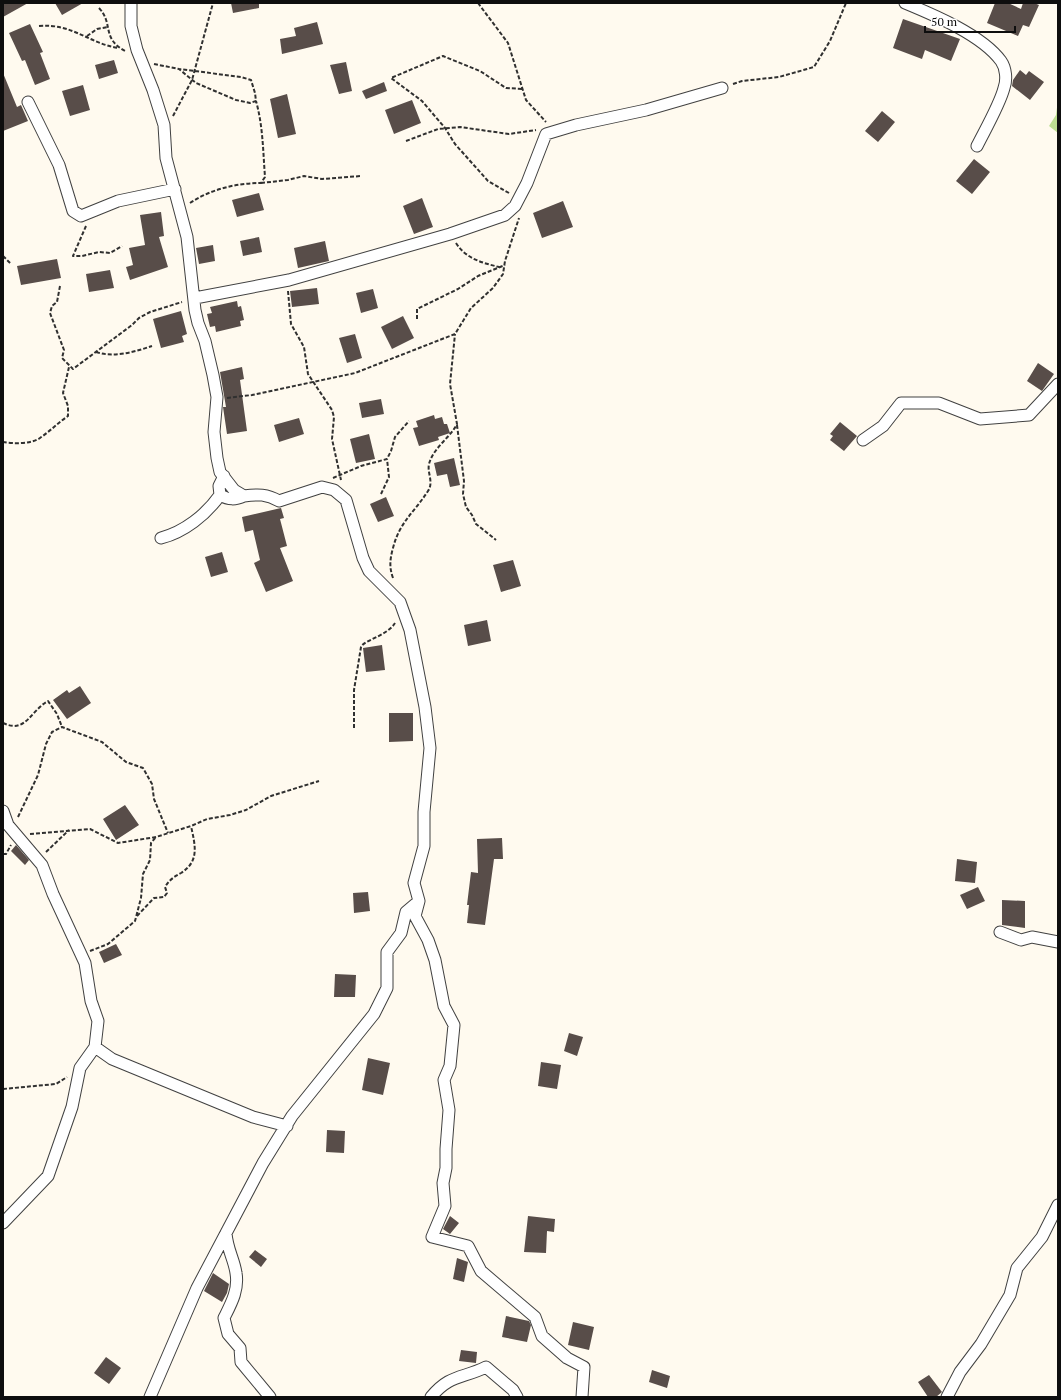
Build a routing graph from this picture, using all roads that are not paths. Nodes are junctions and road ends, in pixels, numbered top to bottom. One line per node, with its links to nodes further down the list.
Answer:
1 (131, 3): 6 (street)
2 (905, 3): 5 (street)
3 (722, 88): 7 (street)
4 (28, 102): 6 (street)
5 (977, 146)
6 (175, 189): 7 (street)
7 (194, 298): 10 (street)
8 (1058, 384): 9 (street)
9 (863, 440)
10 (224, 476): 11 (street); 12 (street)
11 (220, 495): 12 (street); 13 (street)
12 (244, 496): 15 (street)
13 (161, 538)
14 (3, 811): 18 (street)
15 (419, 901): 19 (street); 27 (street)
16 (1000, 932): 17 (street)
17 (1058, 942)
18 (95, 1047): 19 (street); 21 (street)
19 (287, 1126): 22 (street)
20 (1058, 1205): 28 (street)
21 (3, 1223)
22 (226, 1232): 23 (street); 24 (street)
23 (150, 1397)
24 (270, 1397)
25 (431, 1397): 26 (street)
26 (517, 1397)
27 (582, 1397)
28 (947, 1397)

